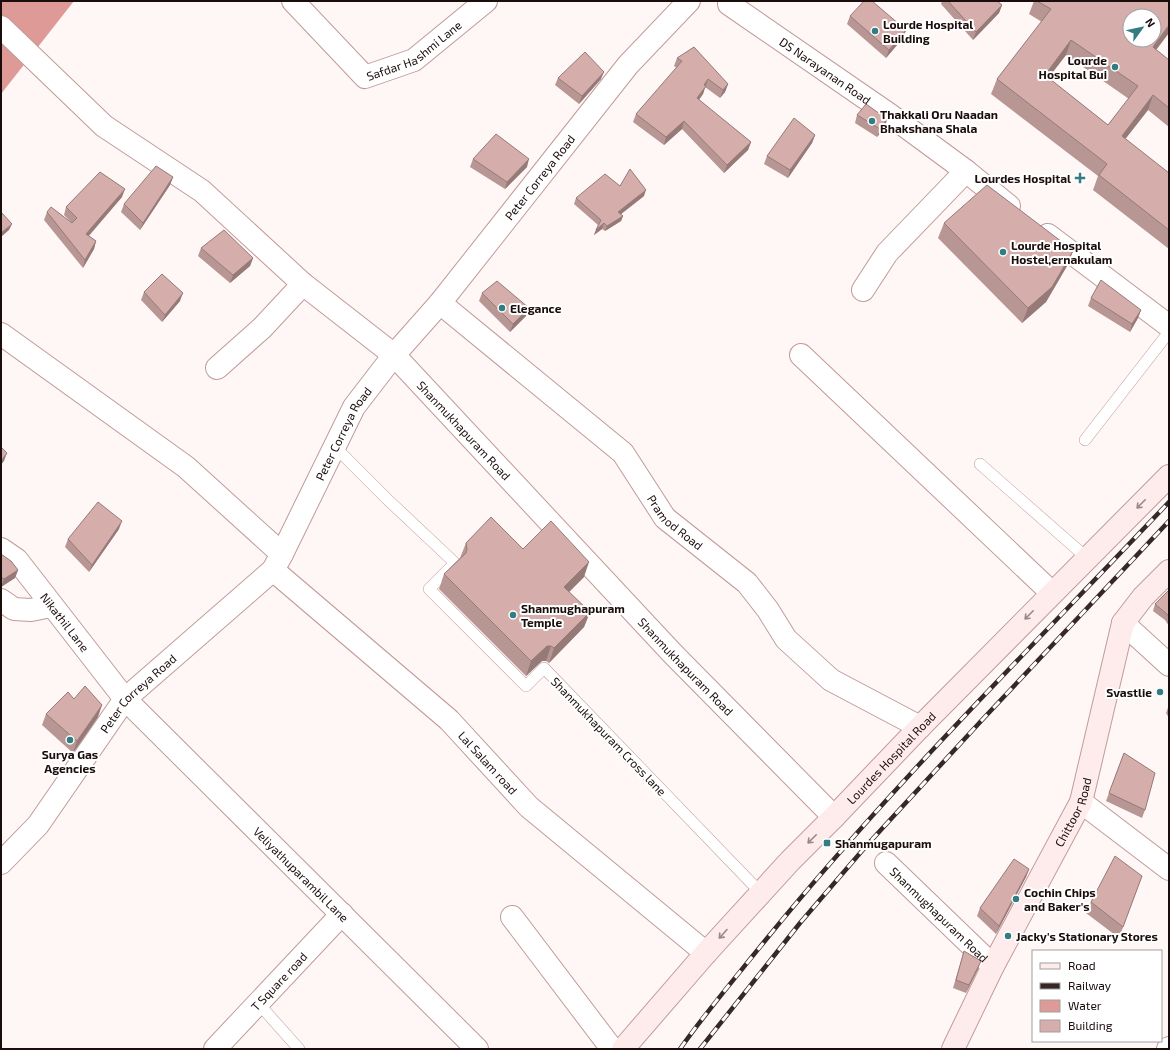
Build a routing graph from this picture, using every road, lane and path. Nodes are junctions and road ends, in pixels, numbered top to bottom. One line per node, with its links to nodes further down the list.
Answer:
1 (293, 1): 4 (street, Safdar Hashmi Lane)
2 (689, 1): 9 (street, Peter Correya Road)
3 (729, 2): 6 (street, DS Narayanan Road)
4 (479, 3)
5 (1, 27): 7 (street, Shanmukhapuram Road)
6 (966, 171): 8 (street); 10 (street, DS Narayanan Road)
7 (303, 284): 13 (street, Shanmukhapuram Road); 15 (street)
8 (863, 290)
9 (440, 304): 13 (street, Peter Correya Road); 30 (street, Pramod Road)
10 (1169, 326)
11 (1169, 332): 16 (lane)
12 (1, 334): 22 (street, Lal Salam road)
13 (394, 355): 17 (street, Peter Correya Road); 32 (street, Shanmukhapuram Road)
14 (801, 355): 24 (street)
15 (217, 368)
16 (1085, 440)
17 (334, 447): 22 (street, Peter Correya Road); 36 (lane, Shanmukhapuram Cross lane)
18 (980, 464): 21 (lane)
19 (1169, 476): 21 (street, Lourdes Hospital Road, one-way to 21)
20 (1, 549): 26 (street, Nikathil Lane)
21 (1086, 558): 24 (street, Lourdes Hospital Road)
22 (278, 562): 29 (street, Peter Correya Road); 39 (street, Lal Salam road)
23 (1169, 571): 27 (street, Chittoor Road)
24 (1052, 592): 30 (street, Lourdes Hospital Road, one-way to 30)
25 (1, 600): 26 (street)
26 (51, 606): 29 (street, Nikathil Lane)
27 (1123, 623): 28 (street); 31 (street, Chittoor Road)
28 (1169, 665)
29 (125, 700): 33 (street, Peter Correya Road); 37 (street, Veliyathuparambil Lane)
30 (920, 727): 32 (street, Lourdes Hospital Road)
31 (1081, 802): 35 (street); 40 (street, Chittoor Road)
32 (834, 817): 36 (street, Lourdes Hospital Road, one-way to 36)
33 (1, 863)
34 (886, 863): 40 (street, Shanmughapuram Road)
35 (1169, 869)
36 (761, 893): 39 (street, Lourdes Hospital Road, one-way to 39)
37 (342, 914): 41 (street, T Square road); 44 (street, Veliyathuparambil Lane)
38 (512, 917): 45 (street)
39 (706, 953): 46 (street, Lourdes Hospital Road)
40 (993, 966): 47 (street, Chittoor Road)
41 (258, 1003): 42 (street, T Square road); 43 (lane)
42 (215, 1049)
43 (299, 1049)
44 (477, 1049)
45 (612, 1049)
46 (622, 1049)
47 (953, 1049)

